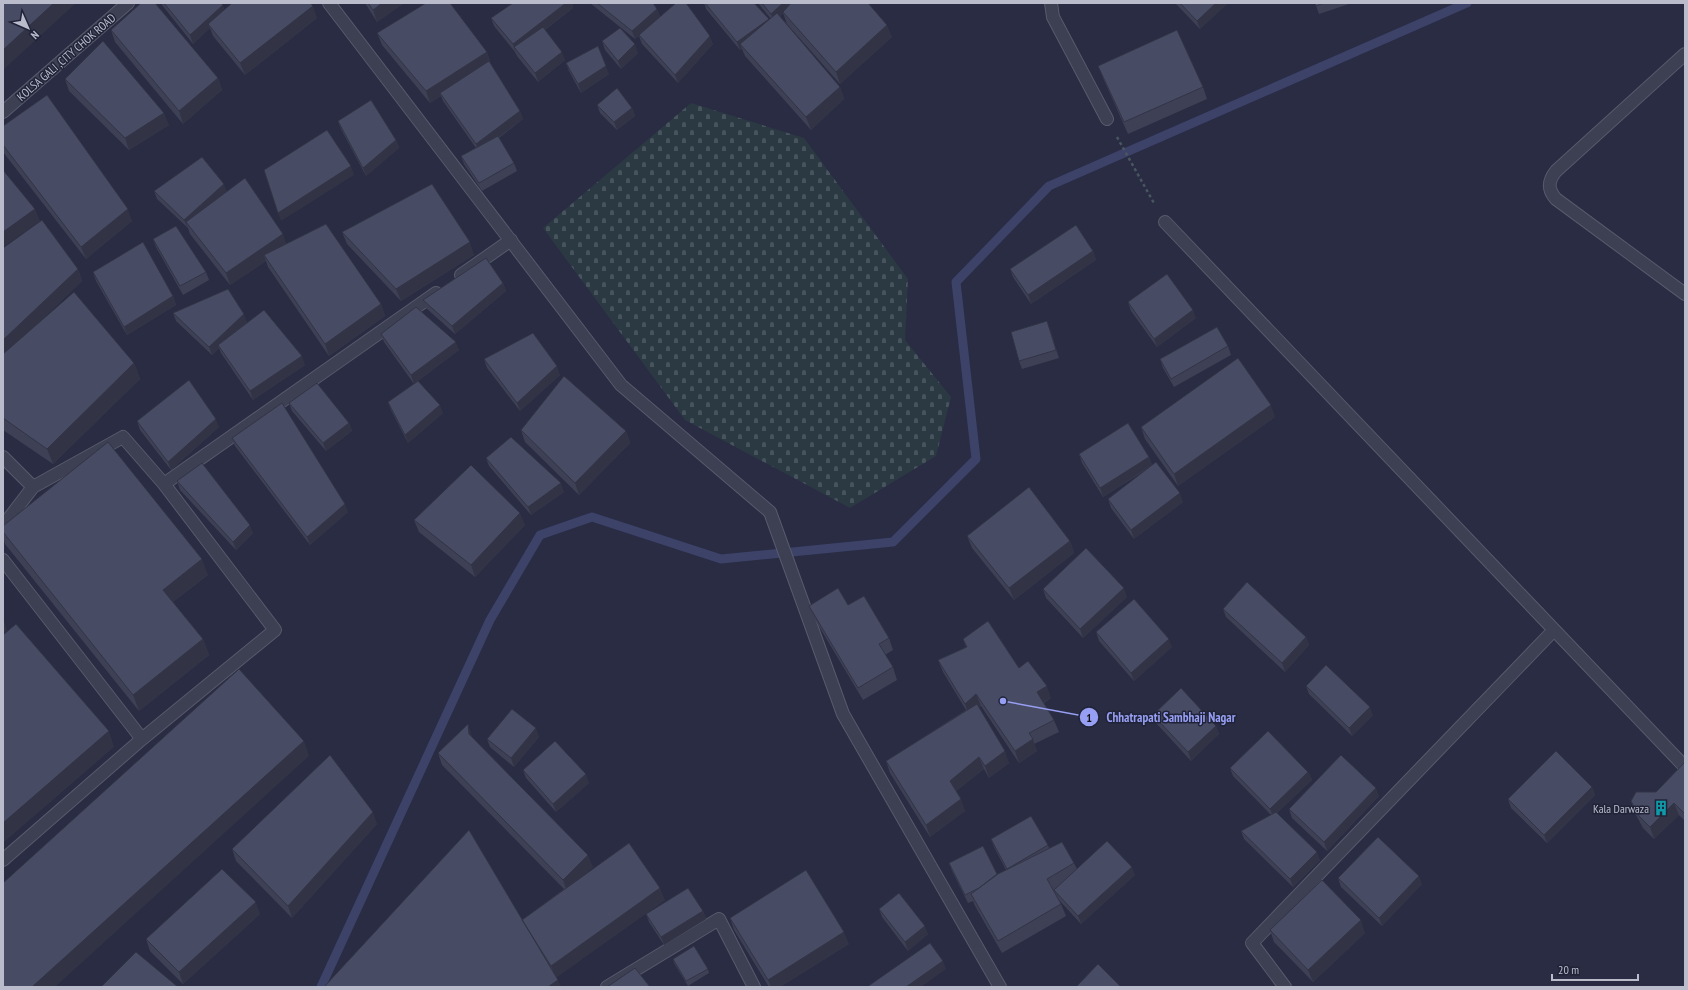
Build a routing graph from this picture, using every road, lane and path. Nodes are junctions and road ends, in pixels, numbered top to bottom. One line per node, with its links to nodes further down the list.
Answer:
1 (128, 3): 5 (street, KOLSA GALI ,CITY CHOK ROAD)
2 (329, 3): 8 (street)
3 (1051, 3): 6 (street)
4 (1685, 54): 9 (street)
5 (3, 112)
6 (1107, 119): 7 (path)
7 (1165, 222): 15 (street)
8 (510, 240): 11 (street); 21 (street)
9 (1685, 294)
10 (3, 457): 12 (street)
11 (164, 484): 12 (street); 16 (street)
12 (32, 488): 13 (street)
13 (3, 526)
14 (3, 560): 16 (street)
15 (1554, 630): 17 (street); 22 (street)
16 (142, 739): 18 (street)
17 (1685, 767)
18 (3, 860)
19 (607, 987): 20 (street)
20 (754, 987)
21 (1000, 987)
22 (1285, 987)

